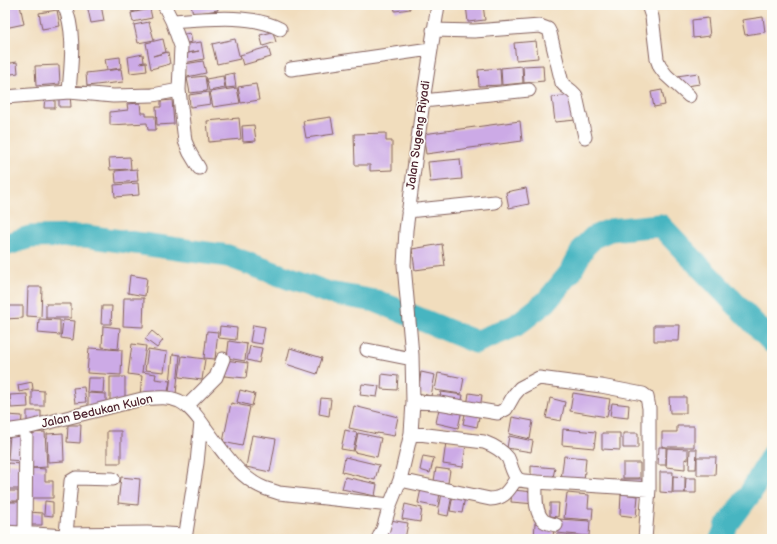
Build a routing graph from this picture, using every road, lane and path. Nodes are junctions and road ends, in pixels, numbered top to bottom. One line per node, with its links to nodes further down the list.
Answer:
1 (64, 5): 12 (street)
2 (164, 5): 5 (street)
3 (438, 5): 7 (street, Jalan Sugeng Riyadi)
4 (648, 5): 13 (street)
5 (172, 21): 6 (street); 10 (street)
6 (280, 29)
7 (433, 30): 8 (street, Jalan Sugeng Riyadi); 16 (street)
8 (430, 49): 9 (street); 15 (street, Jalan Sugeng Riyadi)
9 (291, 70)
10 (179, 90): 12 (street); 17 (street)
11 (529, 90): 15 (street)
12 (69, 92): 14 (street)
13 (688, 96)
14 (5, 97)
15 (423, 101): 19 (street, Jalan Sugeng Riyadi)
16 (585, 137)
17 (199, 168)
18 (495, 202): 19 (street)
19 (408, 210): 21 (street, Jalan Sugeng Riyadi)
20 (367, 350): 21 (street)
21 (412, 357): 23 (street, Jalan Sugeng Riyadi)
22 (222, 359): 24 (street)
23 (413, 402): 28 (street, Jalan Sugeng Riyadi); 33 (street)
24 (187, 406): 25 (street, Jalan Bedukan Kulon); 26 (street, Jalan Bedukan Kulon)
25 (201, 422): 34 (street, Jalan Bedukan Kulon); 39 (street)
26 (26, 428): 27 (street, Jalan Bedukan Kulon); 37 (street)
27 (5, 431)
28 (411, 433): 29 (street); 31 (street, Jalan Sugeng Riyadi)
29 (516, 478): 31 (street); 32 (street)
30 (112, 479): 38 (street)
31 (400, 480): 34 (street, Jalan Sugeng Riyadi)
32 (536, 482): 33 (street); 35 (street)
33 (649, 489): 41 (street)
34 (390, 505): 40 (street, Jalan Sugeng Riyadi)
35 (556, 525)
36 (5, 532): 37 (street)
37 (25, 534): 38 (street)
38 (66, 536): 39 (street)
39 (185, 537)
40 (378, 539)
41 (645, 539)

